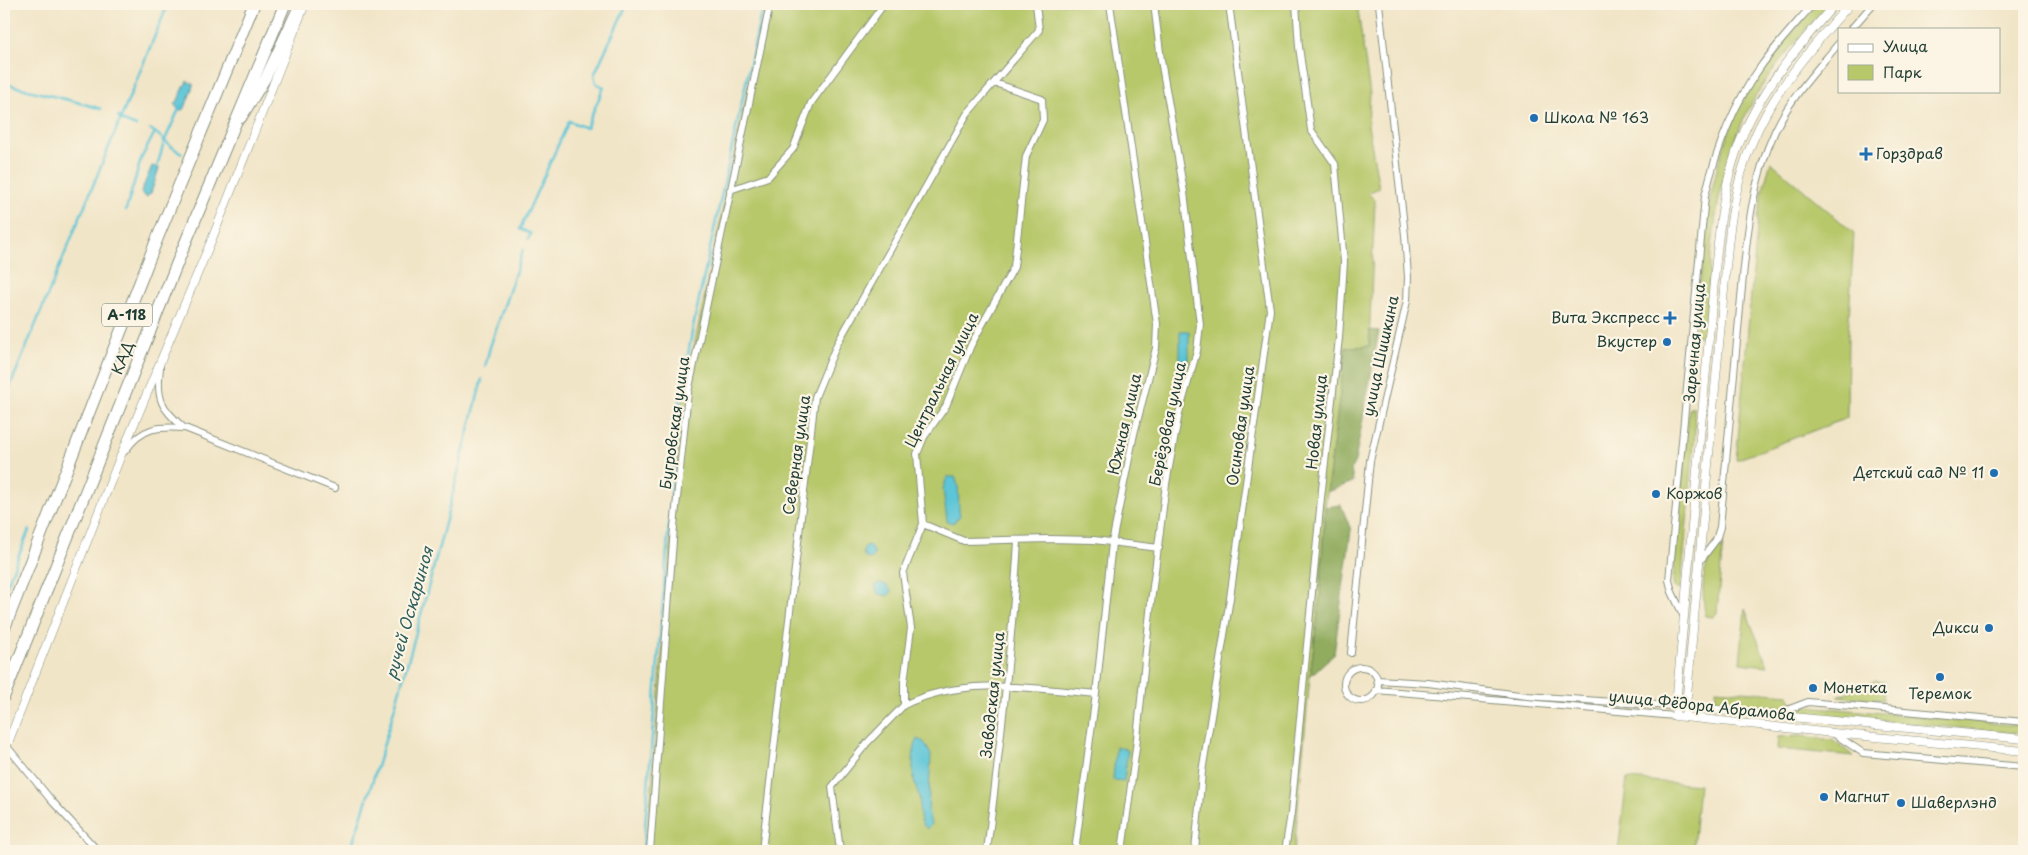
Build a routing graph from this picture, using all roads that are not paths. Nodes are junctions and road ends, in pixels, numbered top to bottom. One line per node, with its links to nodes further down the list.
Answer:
1 (254, 4): 32 (highway, КАД / А-118)
2 (285, 4): 20 (highway, КАД / А-118)
3 (300, 4): 20 (highway)
4 (305, 4): 22 (street)
5 (770, 4): 21 (street, Бугровская улица)
6 (884, 4): 21 (street)
7 (1036, 4): 19 (street, Северная улица)
8 (1110, 4): 28 (street, Южная улица)
9 (1154, 4): 29 (street, Берёзовая улица)
10 (1229, 4): 59 (street, Осиновая улица)
11 (1296, 4): 60 (street, Новая улица)
12 (1379, 4): 33 (street, улица Шишкина)
13 (1813, 4): 31 (street)
14 (1835, 4): 31 (street, Заречная улица)
15 (1850, 4): 30 (street, Заречная улица)
16 (1873, 4): 17 (street)
17 (1853, 28)
18 (1838, 44): 30 (street)
19 (995, 83): 26 (street, Центральная улица); 54 (street, Северная улица)
20 (230, 139): 38 (highway, КАД / А-118)
21 (730, 190): 53 (street, Бугровская улица)
22 (161, 358): 23 (street); 24 (street)
23 (185, 428): 24 (street); 25 (street)
24 (119, 460): 50 (street)
25 (335, 488)
26 (923, 524): 27 (street); 39 (street, Центральная улица)
27 (1018, 541): 28 (street); 35 (street, Заводская улица)
28 (1112, 543): 29 (street); 37 (street, Южная улица)
29 (1159, 548): 58 (street, Берёзовая улица)
30 (1700, 561): 41 (street, Заречная улица)
31 (1684, 617): 40 (street, Заречная улица)
32 (4, 629)
33 (1351, 653)
34 (1377, 680): 36 (street); 36 (street); 40 (street, улица Фёдора Абрамова)
35 (1007, 686): 37 (street); 39 (street); 56 (street, Заводская улица)
36 (1376, 690): 42 (street, улица Фёдора Абрамова)
37 (1096, 694): 57 (street, Южная улица)
38 (4, 696)
39 (904, 704): 55 (street)
40 (1676, 706): 41 (street, улица Фёдора Абрамова); 42 (street, Заречная улица)
41 (1686, 707): 43 (street, Заречная улица); 44 (street, улица Фёдора Абрамова)
42 (1675, 716): 43 (street, улица Фёдора Абрамова)
43 (1685, 717): 46 (street, улица Фёдора Абрамова)
44 (1776, 717): 45 (street); 47 (street, улица Фёдора Абрамова)
45 (2024, 722)
46 (1833, 733): 49 (street, улица Фёдора Абрамова); 51 (street)
47 (2024, 740)
48 (4, 743): 52 (street, bridge)
49 (2024, 751)
50 (4, 753)
51 (2024, 767)
52 (98, 851)
53 (650, 851)
54 (762, 851)
55 (840, 851)
56 (987, 851)
57 (1075, 851)
58 (1122, 851)
59 (1195, 851)
60 (1285, 851)

